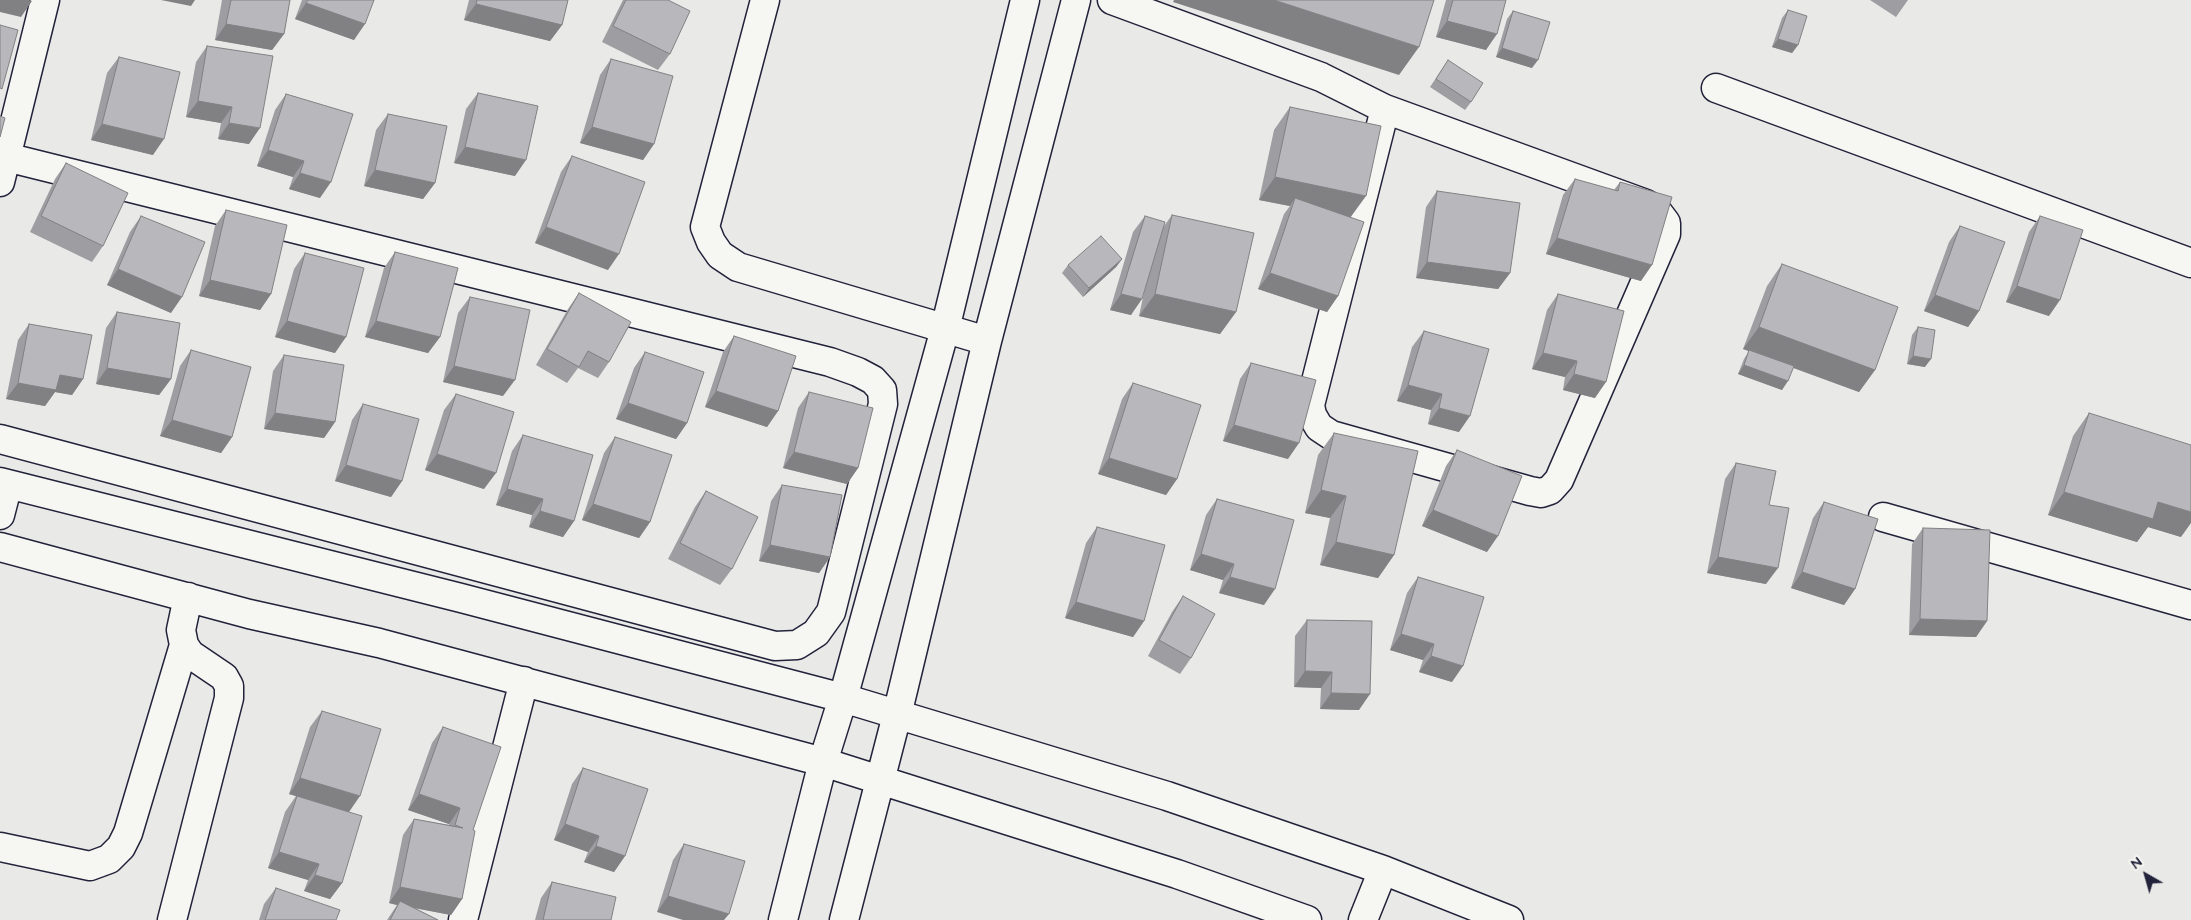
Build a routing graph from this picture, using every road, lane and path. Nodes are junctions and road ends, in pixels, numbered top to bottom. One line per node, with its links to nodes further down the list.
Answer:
1 (44, 0): 8 (street)
2 (765, 0): 10 (street)
3 (1024, 0): 10 (street)
4 (1076, 0): 11 (street)
5 (1112, 0): 7 (street)
6 (1716, 88): 9 (street)
7 (1385, 109): 7 (street)
8 (3, 170): 14 (street)
9 (2191, 263)
10 (945, 329): 11 (street); 17 (street)
11 (987, 341): 26 (street)
12 (0, 439): 21 (street)
13 (4, 483): 15 (street); 23 (street)
14 (857, 509): 17 (street); 21 (street)
15 (0, 515)
16 (1883, 517): 20 (street)
17 (892, 520): 25 (street)
18 (0, 547): 19 (street)
19 (188, 597): 22 (street); 24 (street)
20 (2191, 605)
21 (716, 630): 23 (street)
22 (184, 645): 29 (street); 31 (street)
23 (705, 662): 25 (street)
24 (524, 681): 27 (street); 32 (street)
25 (843, 698): 26 (street); 27 (street)
26 (897, 715): 28 (street); 30 (street)
27 (822, 762): 28 (street); 33 (street)
28 (880, 779): 34 (street); 35 (street)
29 (0, 847)
30 (1383, 870): 36 (street); 37 (street)
31 (172, 920)
32 (463, 920)
33 (783, 920)
34 (844, 920)
35 (1307, 920)
36 (1363, 920)
37 (1509, 920)

